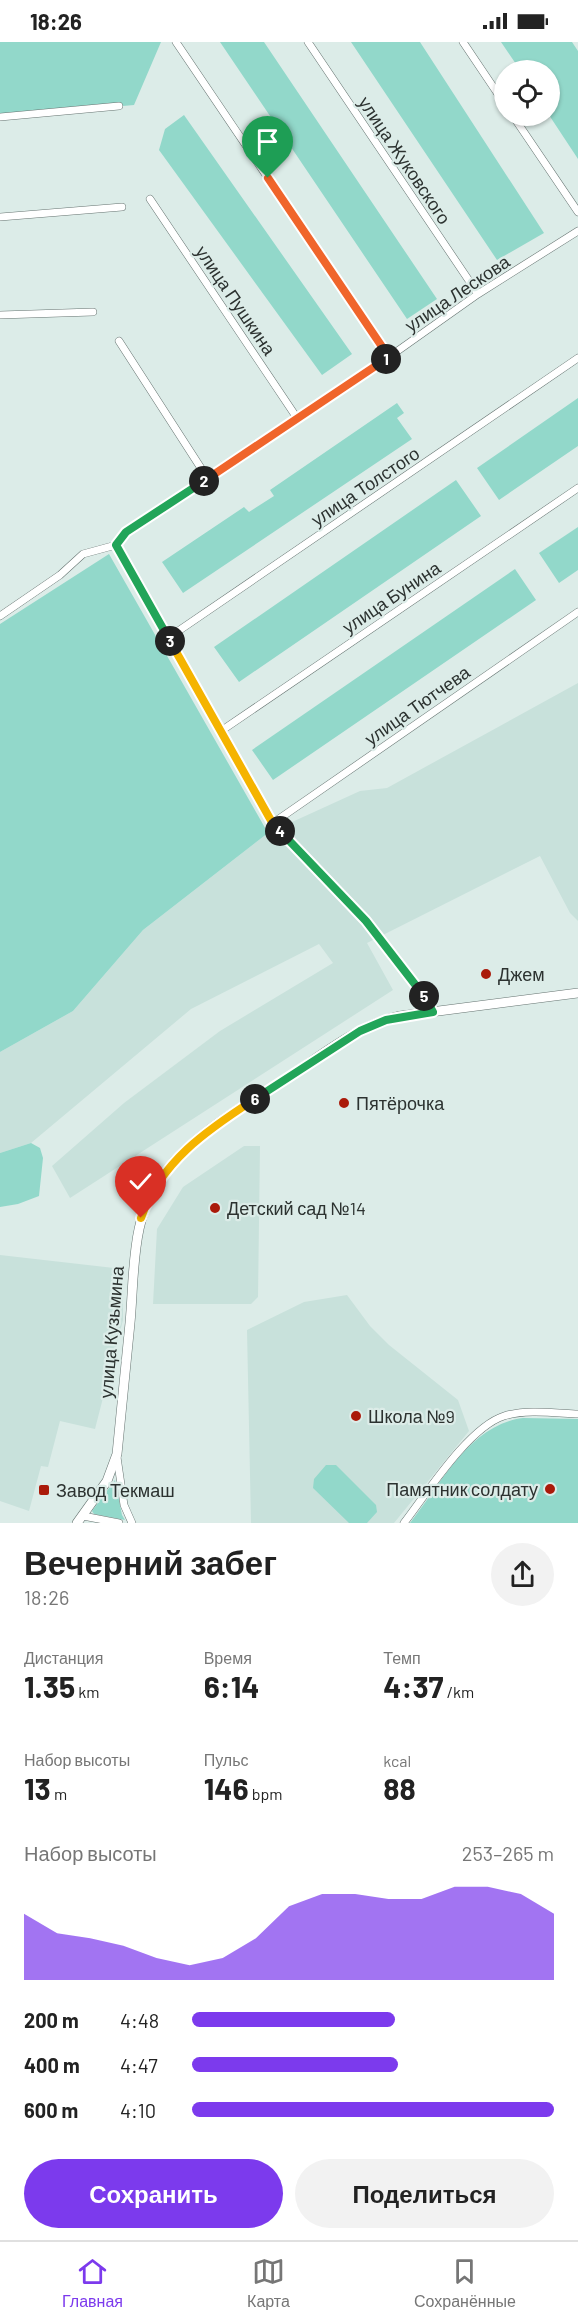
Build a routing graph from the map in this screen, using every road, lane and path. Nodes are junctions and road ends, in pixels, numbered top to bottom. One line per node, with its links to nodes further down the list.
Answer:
1 (176, 42): 17 (street)
2 (308, 42): 13 (street, улица Жуковского)
3 (463, 42): 4 (street)
4 (494, 88)
5 (118, 106): 6 (street)
6 (0, 117)
7 (520, 126): 10 (street)
8 (150, 199): 19 (street, улица Пушкина)
9 (122, 207): 11 (street)
10 (578, 212)
11 (0, 217)
12 (578, 231): 13 (street, улица Лескова)
13 (478, 294): 17 (street, улица Лескова)
14 (93, 312): 15 (street)
15 (0, 315)
16 (119, 341): 20 (street)
17 (389, 357): 19 (street, улица Лескова)
18 (578, 358): 25 (street, улица Толстого)
19 (297, 418): 20 (street, улица Лескова)
20 (208, 478): 22 (street, улица Лескова)
21 (578, 488): 26 (street, улица Бунина)
22 (116, 545): 24 (street); 25 (street)
23 (578, 612): 27 (street, улица Тютчева)
24 (0, 616)
25 (168, 638): 26 (street)
26 (221, 731): 27 (street)
27 (273, 824): 29 (street)
28 (578, 993): 29 (main road, улица Кузьмина)
29 (433, 1012): 31 (main road, улица Кузьмина)
30 (578, 1414): 35 (street)
31 (117, 1454): 32 (main road, улица Кузьмина); 34 (street)
32 (80, 1520): 33 (street)
33 (119, 1523)
34 (132, 1523)
35 (404, 1523)

